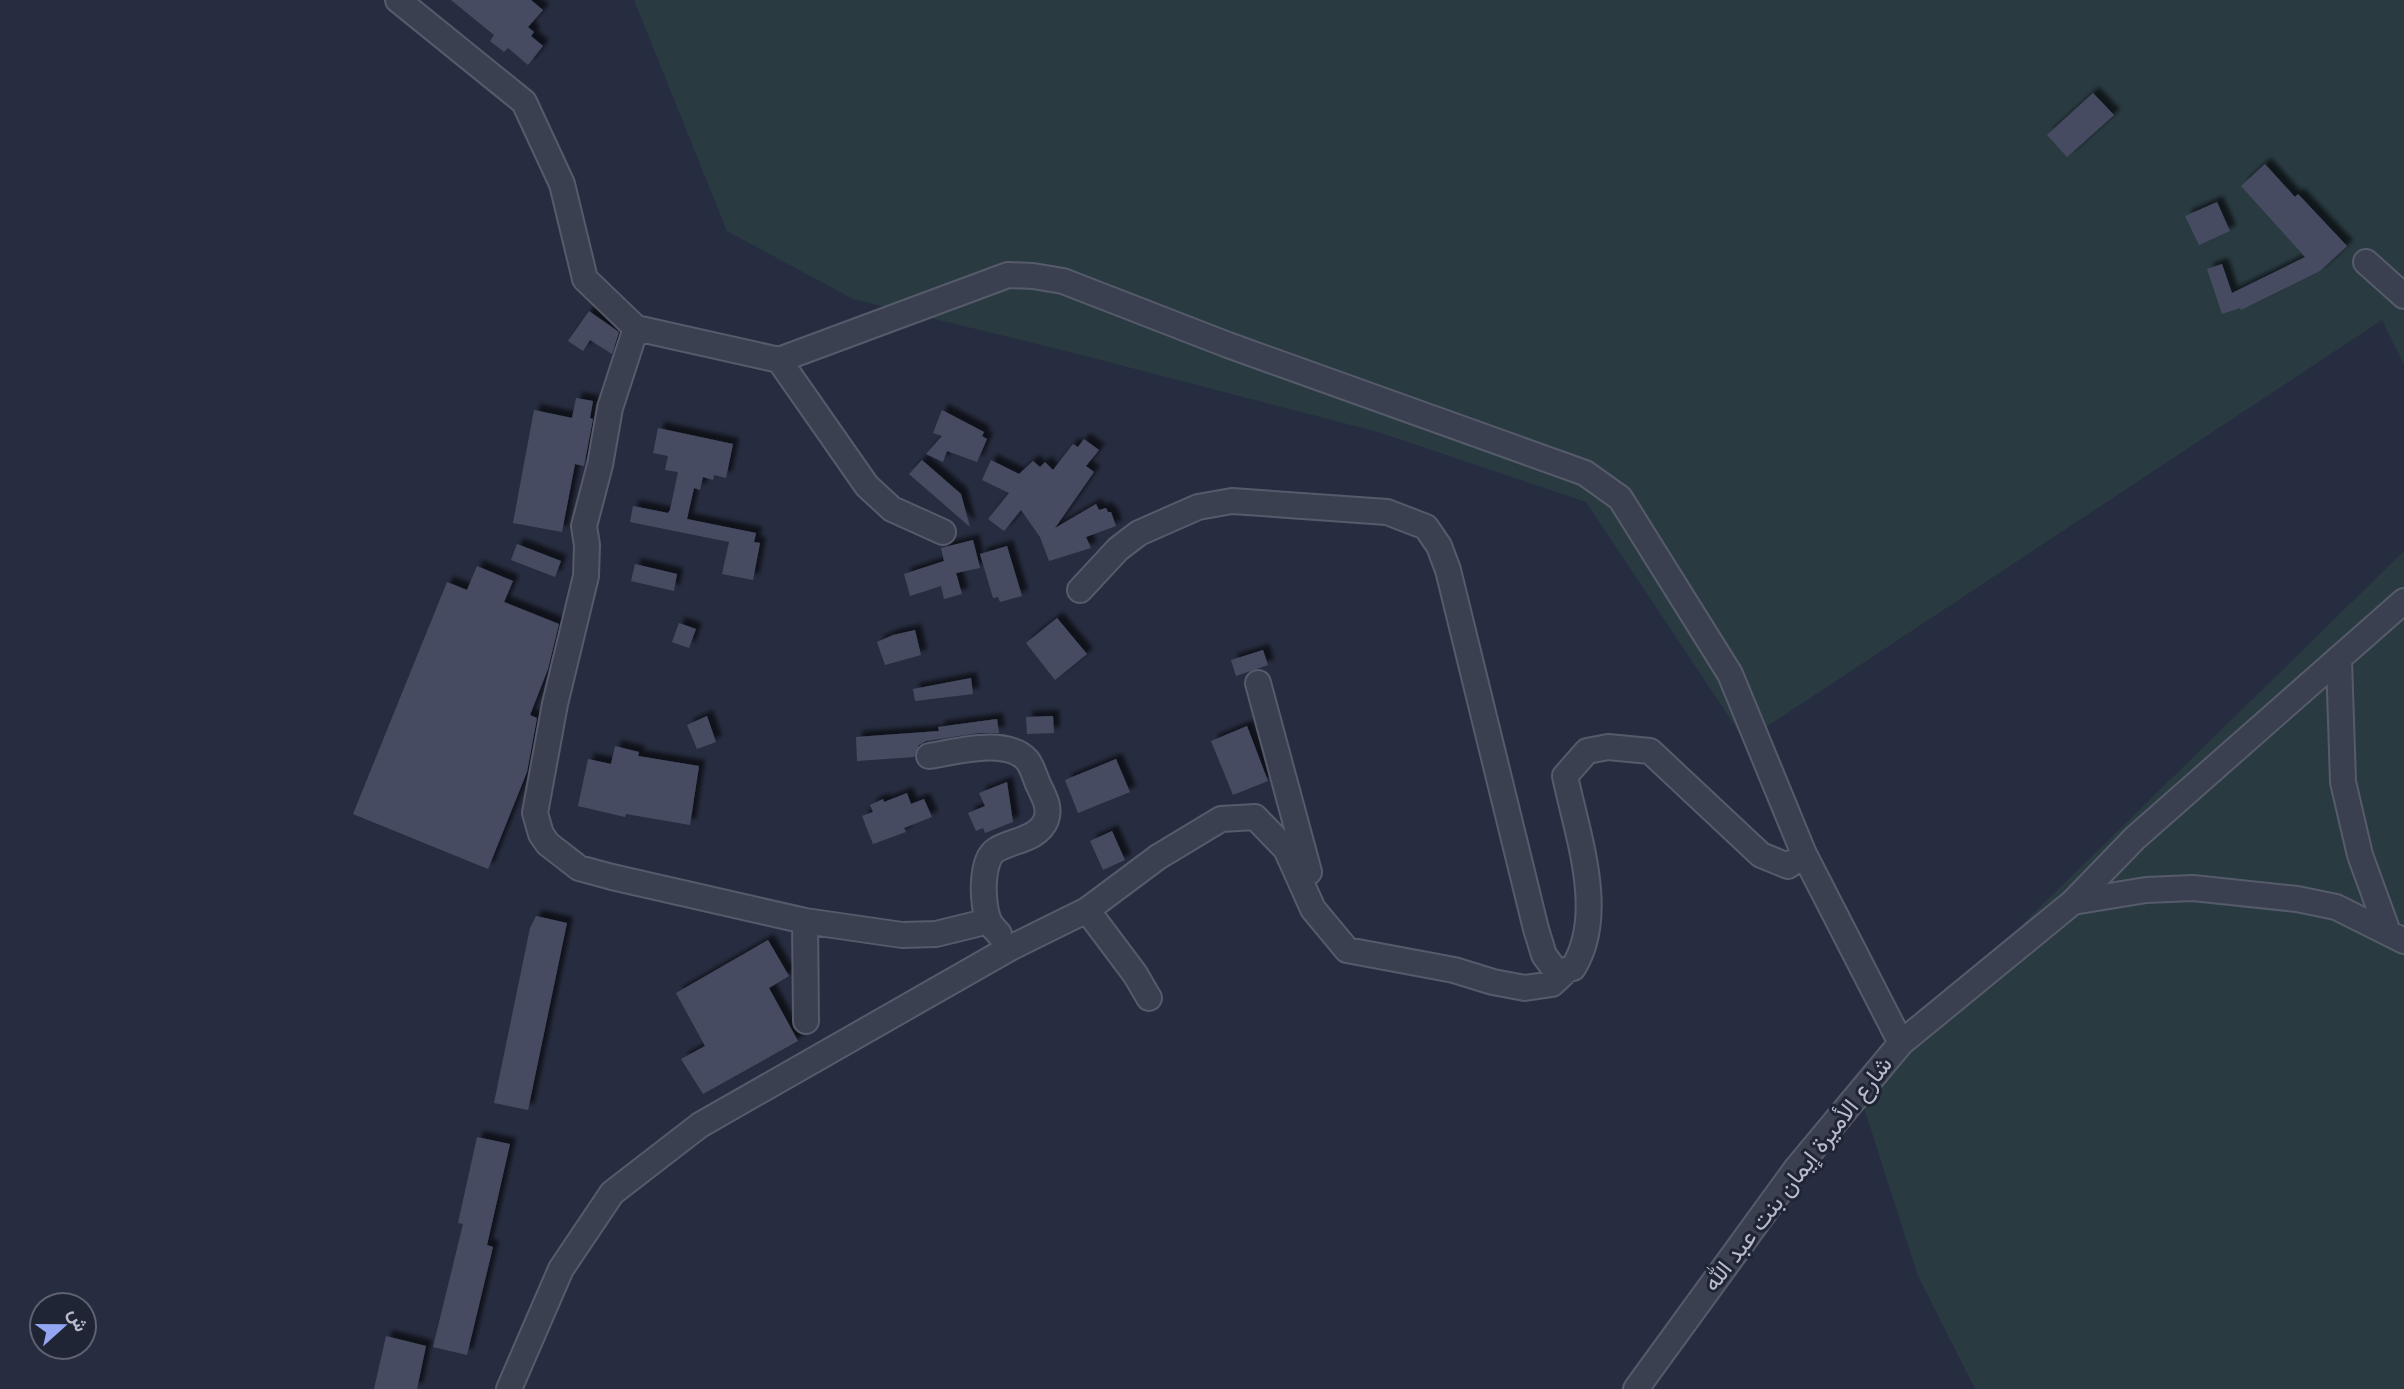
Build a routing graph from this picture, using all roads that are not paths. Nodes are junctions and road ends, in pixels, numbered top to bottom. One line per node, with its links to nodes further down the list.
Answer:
1 (398, 0): 4 (street)
2 (2366, 262): 3 (street)
3 (2404, 296)
4 (636, 328): 5 (street); 16 (street)
5 (779, 360): 6 (street); 12 (street)
6 (943, 532)
7 (1080, 590): 20 (street)
8 (2404, 601): 9 (street, شارع الأميرة إيمان بنت عبد الله)
9 (2339, 660): 13 (street, شارع الأميرة إيمان بنت عبد الله); 18 (street)
10 (1258, 683): 14 (street)
11 (929, 756): 17 (street)
12 (1804, 854): 20 (street); 23 (street)
13 (2073, 902): 18 (street); 23 (street, شارع الأميرة إيمان بنت عبد الله)
14 (1313, 909): 15 (street); 20 (street)
15 (1087, 910): 19 (street); 21 (street)
16 (805, 921): 17 (street); 22 (street)
17 (989, 921): 19 (street)
18 (2396, 937)
19 (1010, 948): 24 (street)
20 (1567, 970)
21 (1149, 998)
22 (806, 1021)
23 (1901, 1043): 25 (street, شارع الأميرة إيمان بنت عبد الله)
24 (509, 1389)
25 (1636, 1389)

